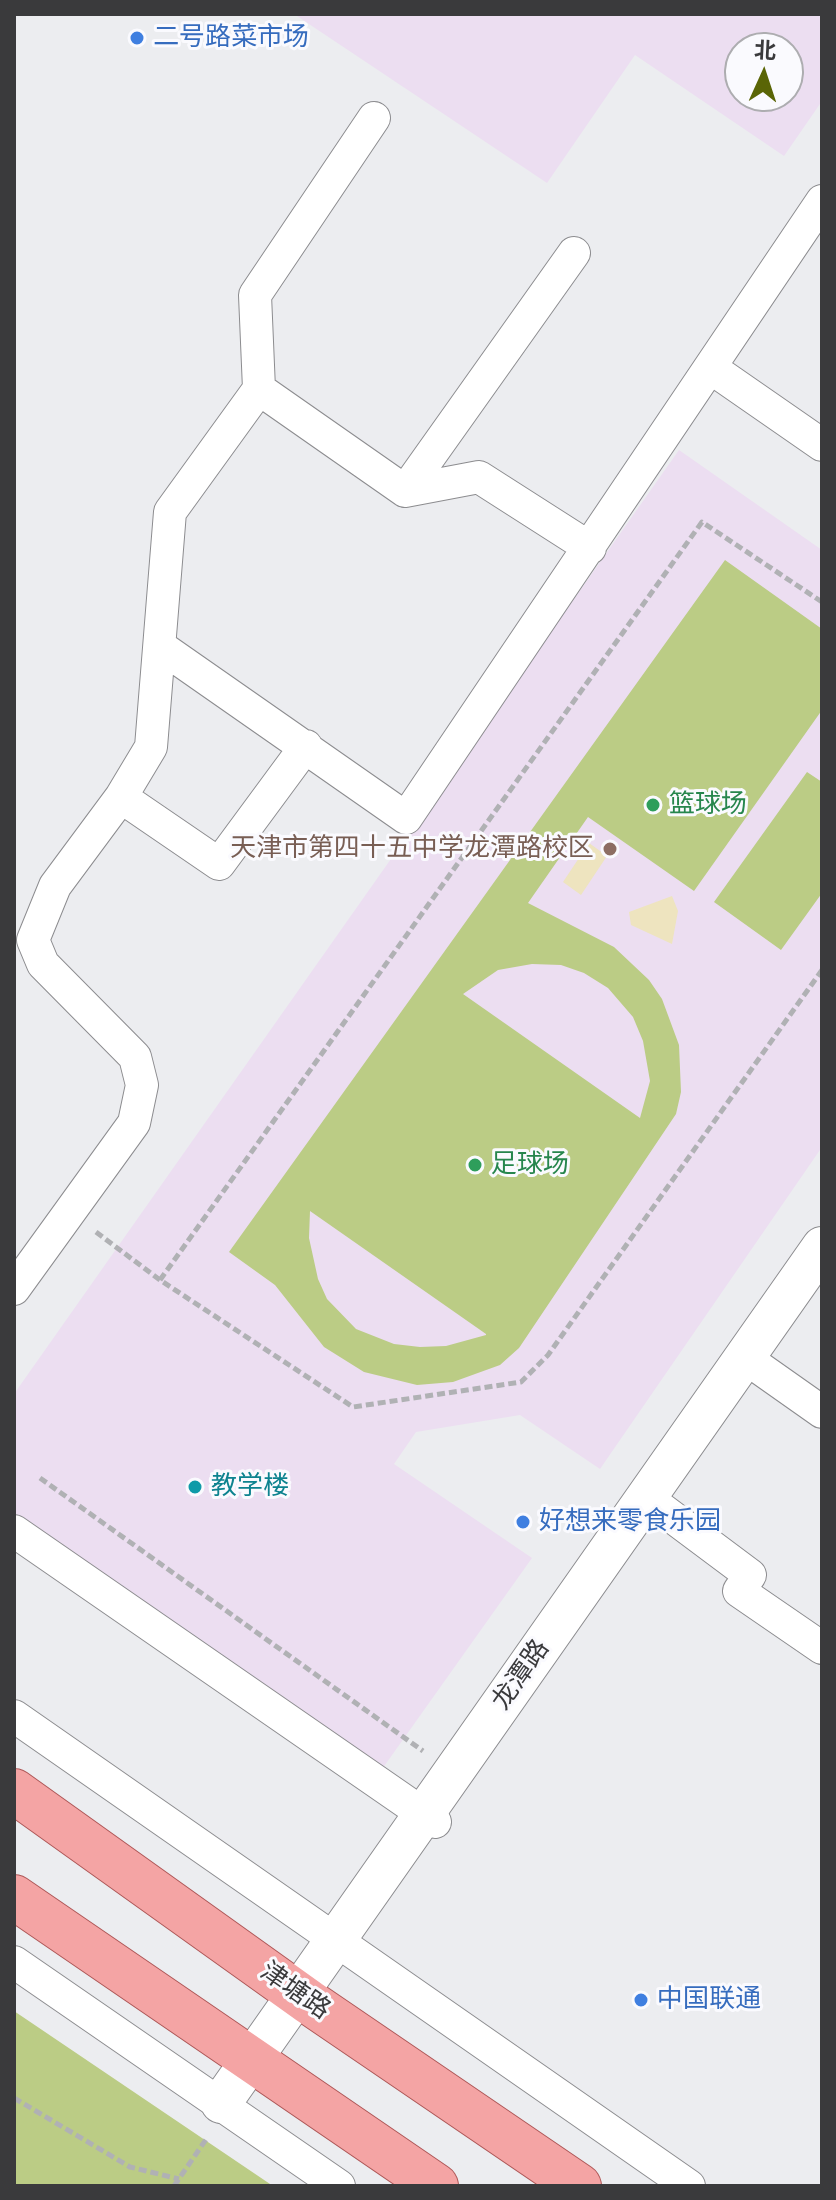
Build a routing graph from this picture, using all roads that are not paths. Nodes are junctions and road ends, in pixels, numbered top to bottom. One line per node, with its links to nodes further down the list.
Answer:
1 (374, 118): 5 (street)
2 (822, 201): 4 (street)
3 (574, 253): 7 (street)
4 (711, 368): 6 (street); 8 (street)
5 (259, 389): 7 (street); 9 (street)
6 (822, 445)
7 (405, 491): 8 (street)
8 (590, 548): 10 (street)
9 (161, 647): 10 (street); 11 (street)
10 (306, 746): 11 (street)
11 (121, 797): 14 (street)
12 (822, 1247): 15 (street, 龙潭路)
13 (822, 1272): 15 (street, 龙潭路)
14 (14, 1289)
15 (749, 1361): 16 (street); 17 (street, 龙潭路)
16 (822, 1412)
17 (652, 1501): 19 (street); 22 (street, 龙潭路); 22 (street, 龙潭路)
18 (14, 1531): 22 (street)
19 (822, 1648)
20 (14, 1716): 24 (street)
21 (14, 1791): 26 (main road, 津塘路)
22 (429, 1818): 24 (street, 龙潭路)
23 (14, 1897): 27 (main road)
24 (342, 1943): 26 (street, 龙潭路); 32 (street)
25 (14, 1962): 28 (street)
26 (303, 1998): 27 (street, 龙潭路); 31 (main road, 津塘路)
27 (259, 2062): 28 (street, 龙潭路); 30 (main road)
28 (228, 2107): 29 (street)
29 (339, 2186)
30 (436, 2186)
31 (579, 2186)
32 (689, 2186)

